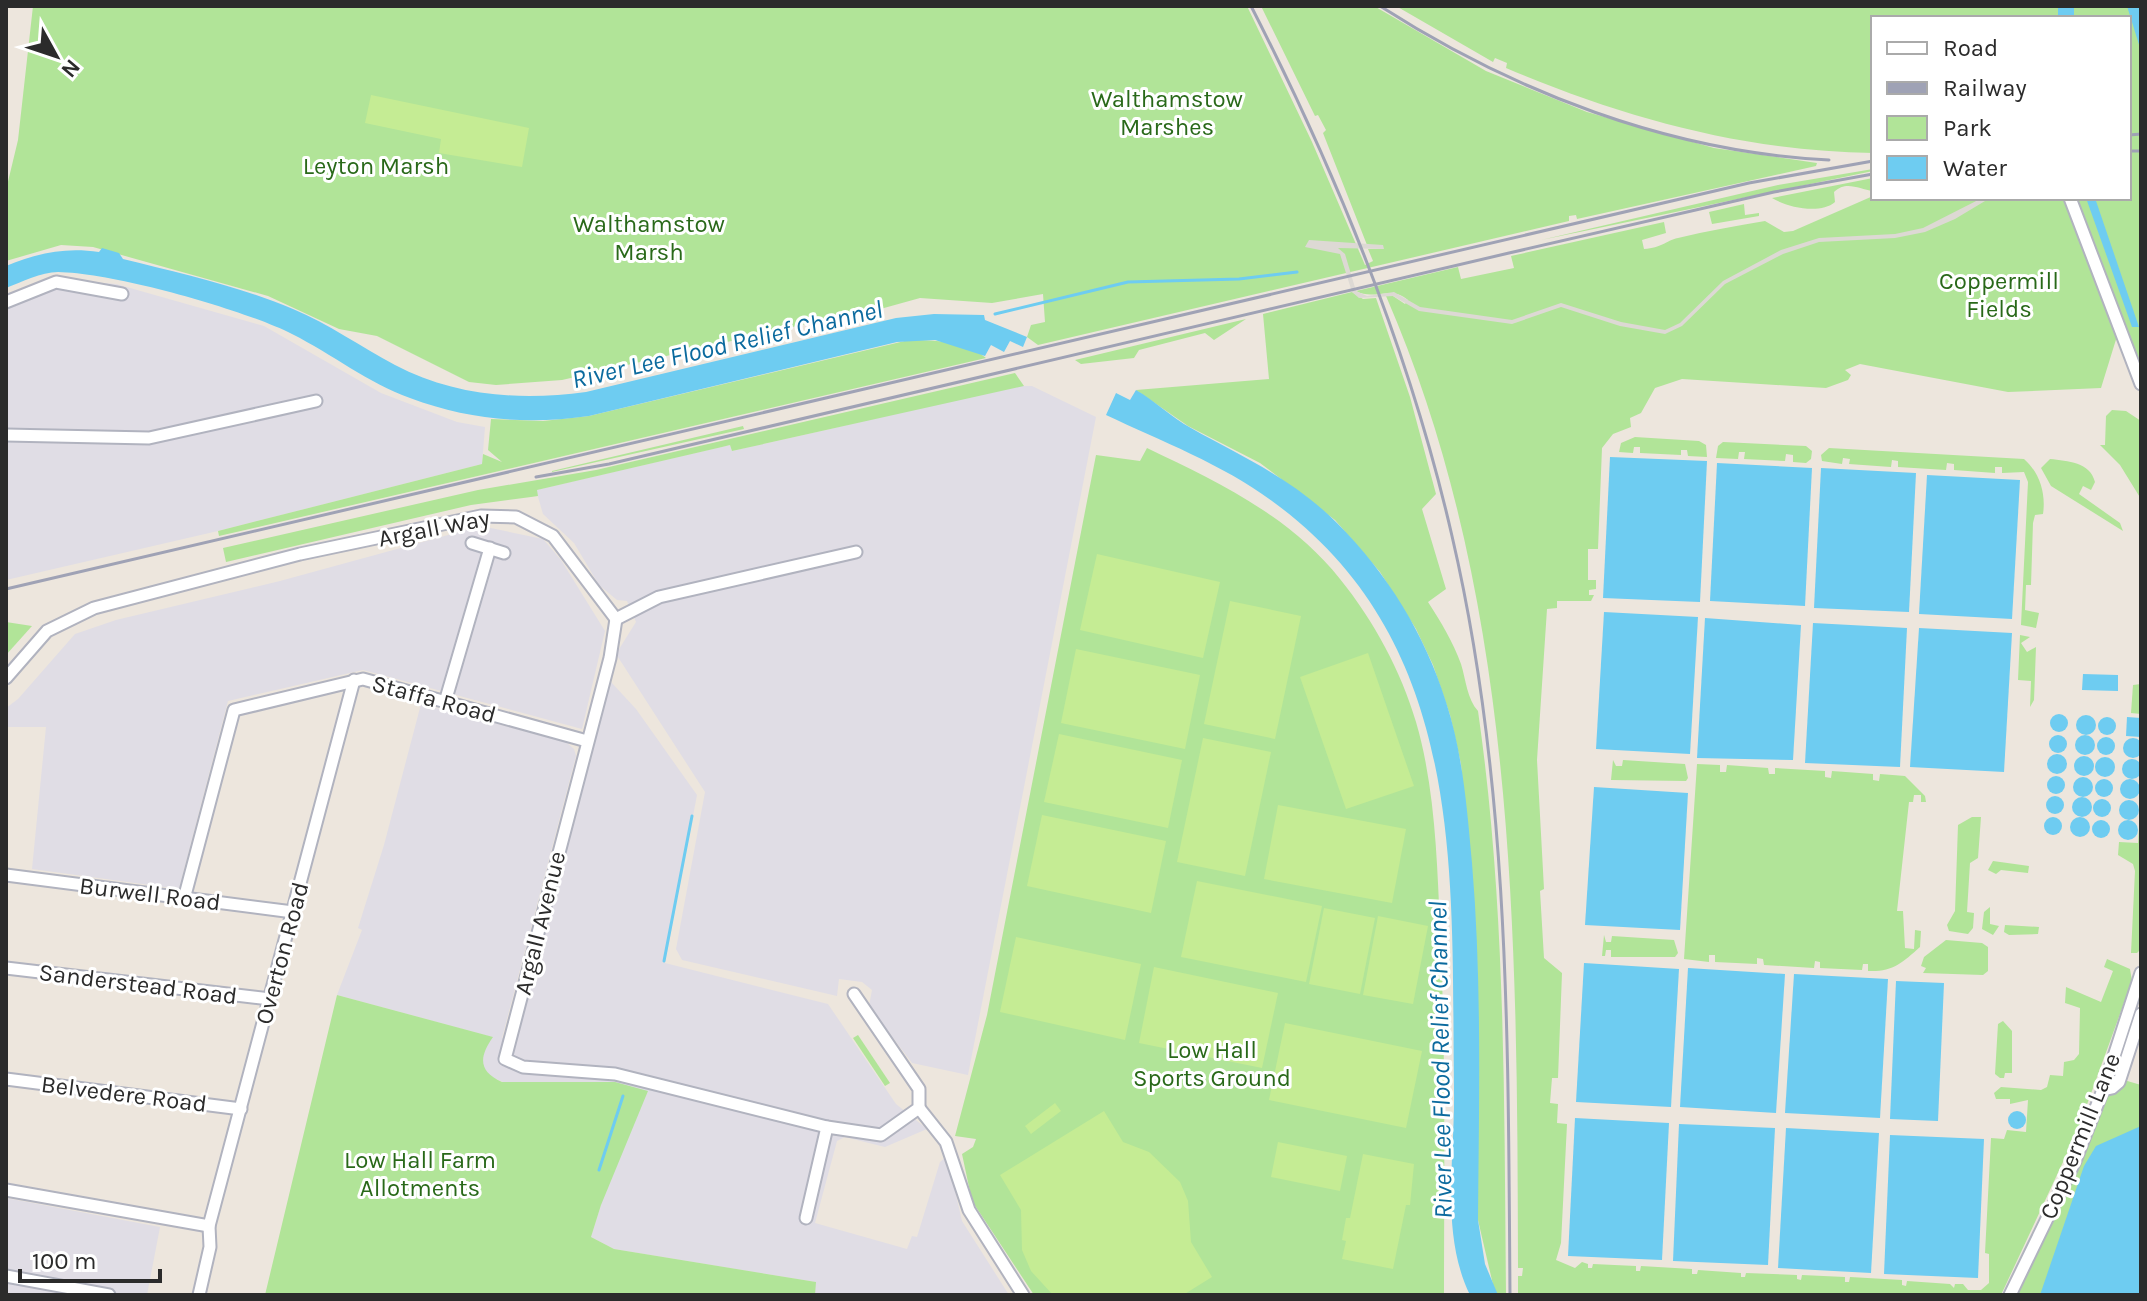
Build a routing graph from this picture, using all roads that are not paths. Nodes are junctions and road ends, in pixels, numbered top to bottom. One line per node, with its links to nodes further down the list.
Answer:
1 (2071, 200): 4 (street)
2 (122, 294): 3 (street)
3 (6, 302)
4 (2141, 384)
5 (316, 401): 6 (street)
6 (6, 435)
7 (472, 543): 8 (street)
8 (490, 548): 10 (street); 14 (street)
9 (856, 552): 11 (street)
10 (504, 553)
11 (616, 619): 12 (street, Argall Way); 15 (street, Argall Avenue)
12 (6, 678)
13 (354, 680): 14 (street, Staffa Road); 17 (street, Staffa Road); 18 (street, Overton Road)
14 (445, 702): 15 (street, Staffa Road)
15 (587, 741): 28 (street, Argall Avenue)
16 (6, 875): 17 (street, Burwell Road)
17 (184, 899): 18 (street, Burwell Road)
18 (293, 912): 22 (street, Overton Road)
19 (6, 968): 22 (street, Sanderstead Road)
20 (2141, 973): 25 (street, Coppermill Lane)
21 (854, 994): 26 (street)
22 (270, 999): 27 (street, Overton Road)
23 (2141, 1014): 25 (street)
24 (6, 1079): 27 (street, Belvedere Road)
25 (2103, 1090): 36 (street, Coppermill Lane)
26 (919, 1108): 28 (street); 35 (street)
27 (241, 1109): 31 (street, Overton Road)
28 (827, 1127): 30 (street)
29 (6, 1190): 31 (street)
30 (806, 1218)
31 (209, 1226): 34 (street, Overton Road)
32 (6, 1276): 33 (street)
33 (109, 1295)
34 (199, 1295)
35 (1023, 1295)
36 (2010, 1295)

